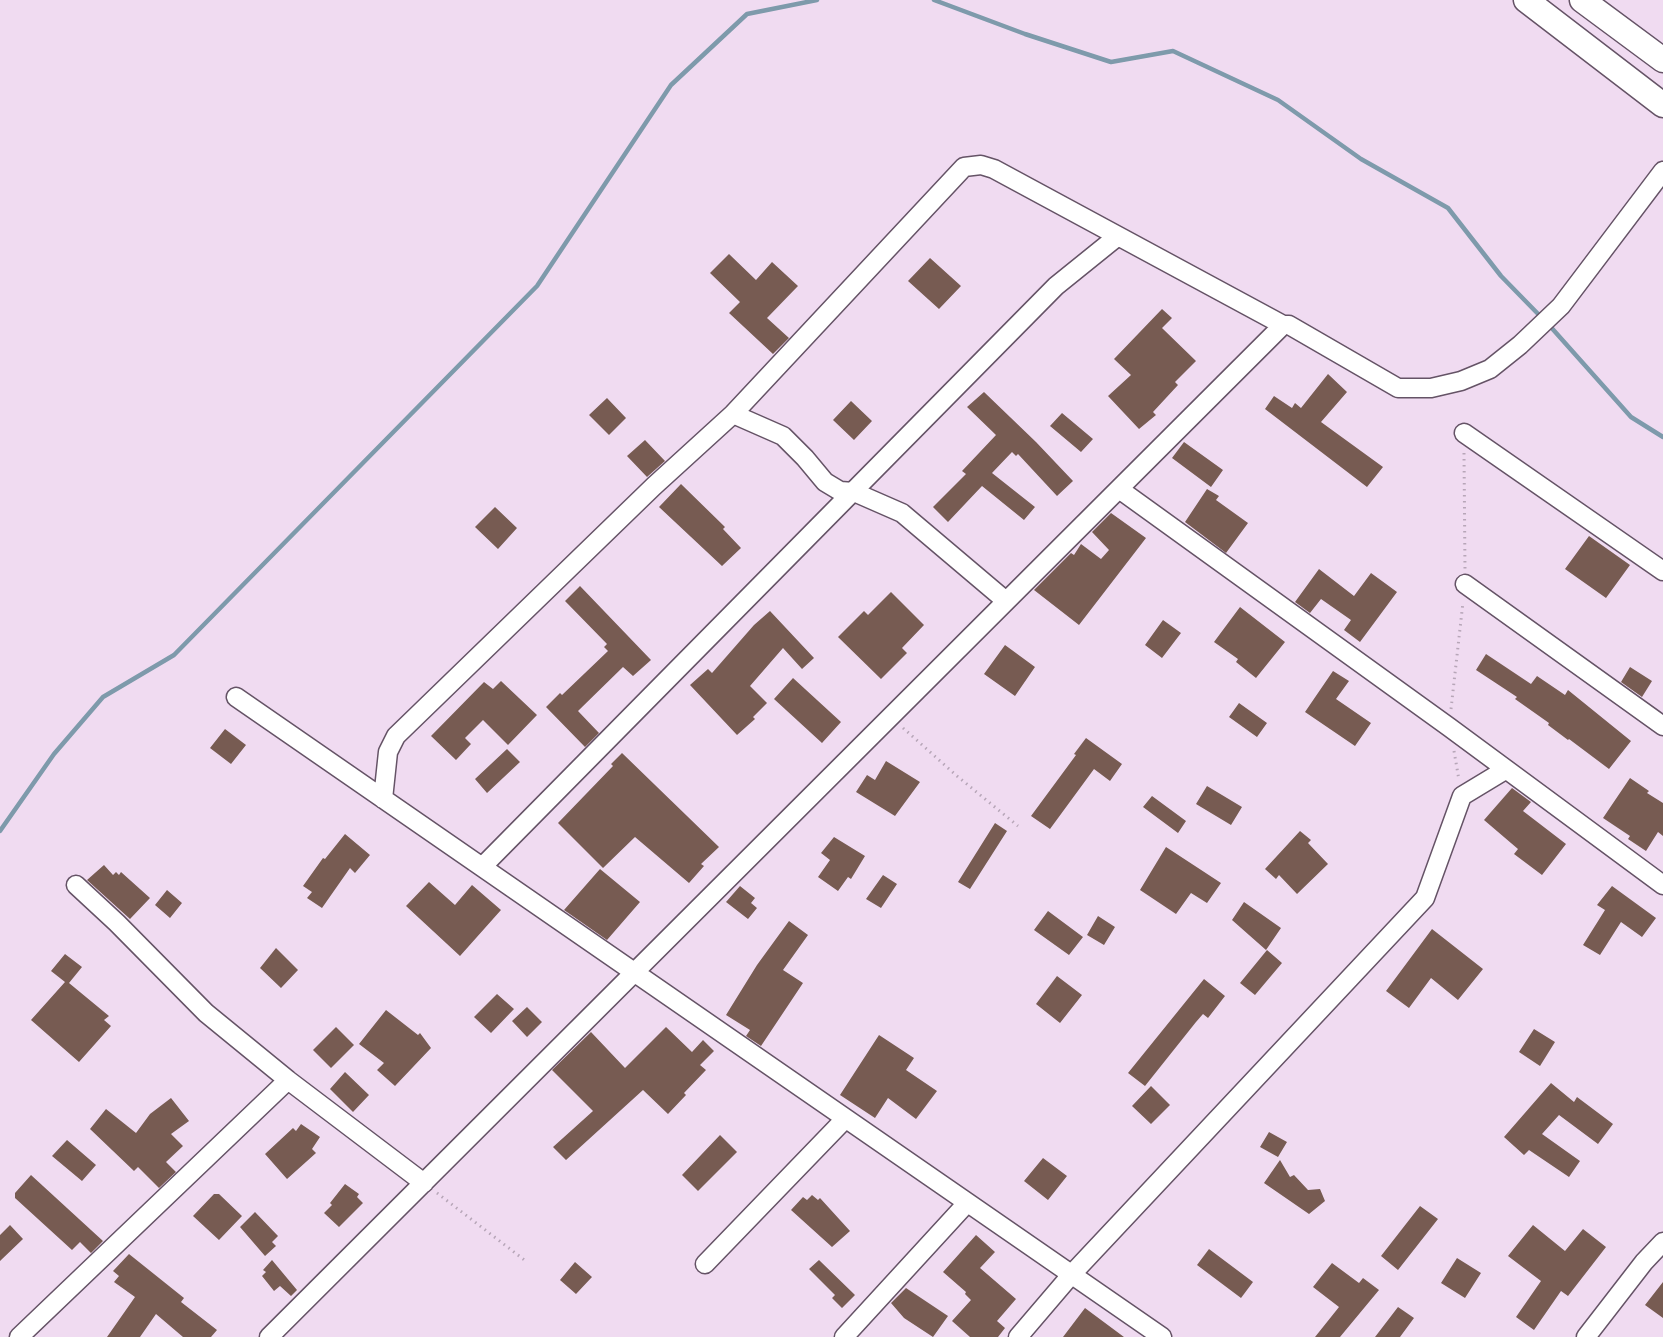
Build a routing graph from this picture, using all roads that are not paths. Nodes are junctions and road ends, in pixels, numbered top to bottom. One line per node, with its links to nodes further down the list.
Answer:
1 (1526, 0): 4 (main road)
2 (1582, 0): 3 (main road)
3 (1663, 60)
4 (1663, 105)
5 (1663, 171): 7 (street)
6 (1118, 236): 7 (street); 8 (street); 11 (street)
7 (1283, 325): 10 (street)
8 (733, 414): 11 (street); 18 (street)
9 (1464, 433): 12 (street)
10 (1119, 489): 14 (street); 17 (street)
11 (854, 492): 14 (street); 19 (street)
12 (1663, 571)
13 (1465, 584): 16 (street)
14 (1006, 602): 22 (street)
15 (236, 697): 18 (street)
16 (1663, 726)
17 (1505, 770): 21 (street); 29 (street)
18 (383, 799): 19 (street)
19 (482, 867): 22 (street)
20 (76, 885): 23 (street)
21 (1663, 885)
22 (634, 972): 24 (street); 25 (street)
23 (288, 1080): 25 (street); 30 (street)
24 (845, 1119): 26 (street); 28 (street)
25 (423, 1183): 31 (street)
26 (967, 1203): 29 (street); 32 (street)
27 (1663, 1242): 35 (street)
28 (705, 1264)
29 (1071, 1275): 33 (street); 34 (street)
30 (19, 1337)
31 (269, 1337)
32 (844, 1337)
33 (1018, 1337)
34 (1162, 1337)
35 (1586, 1337)

